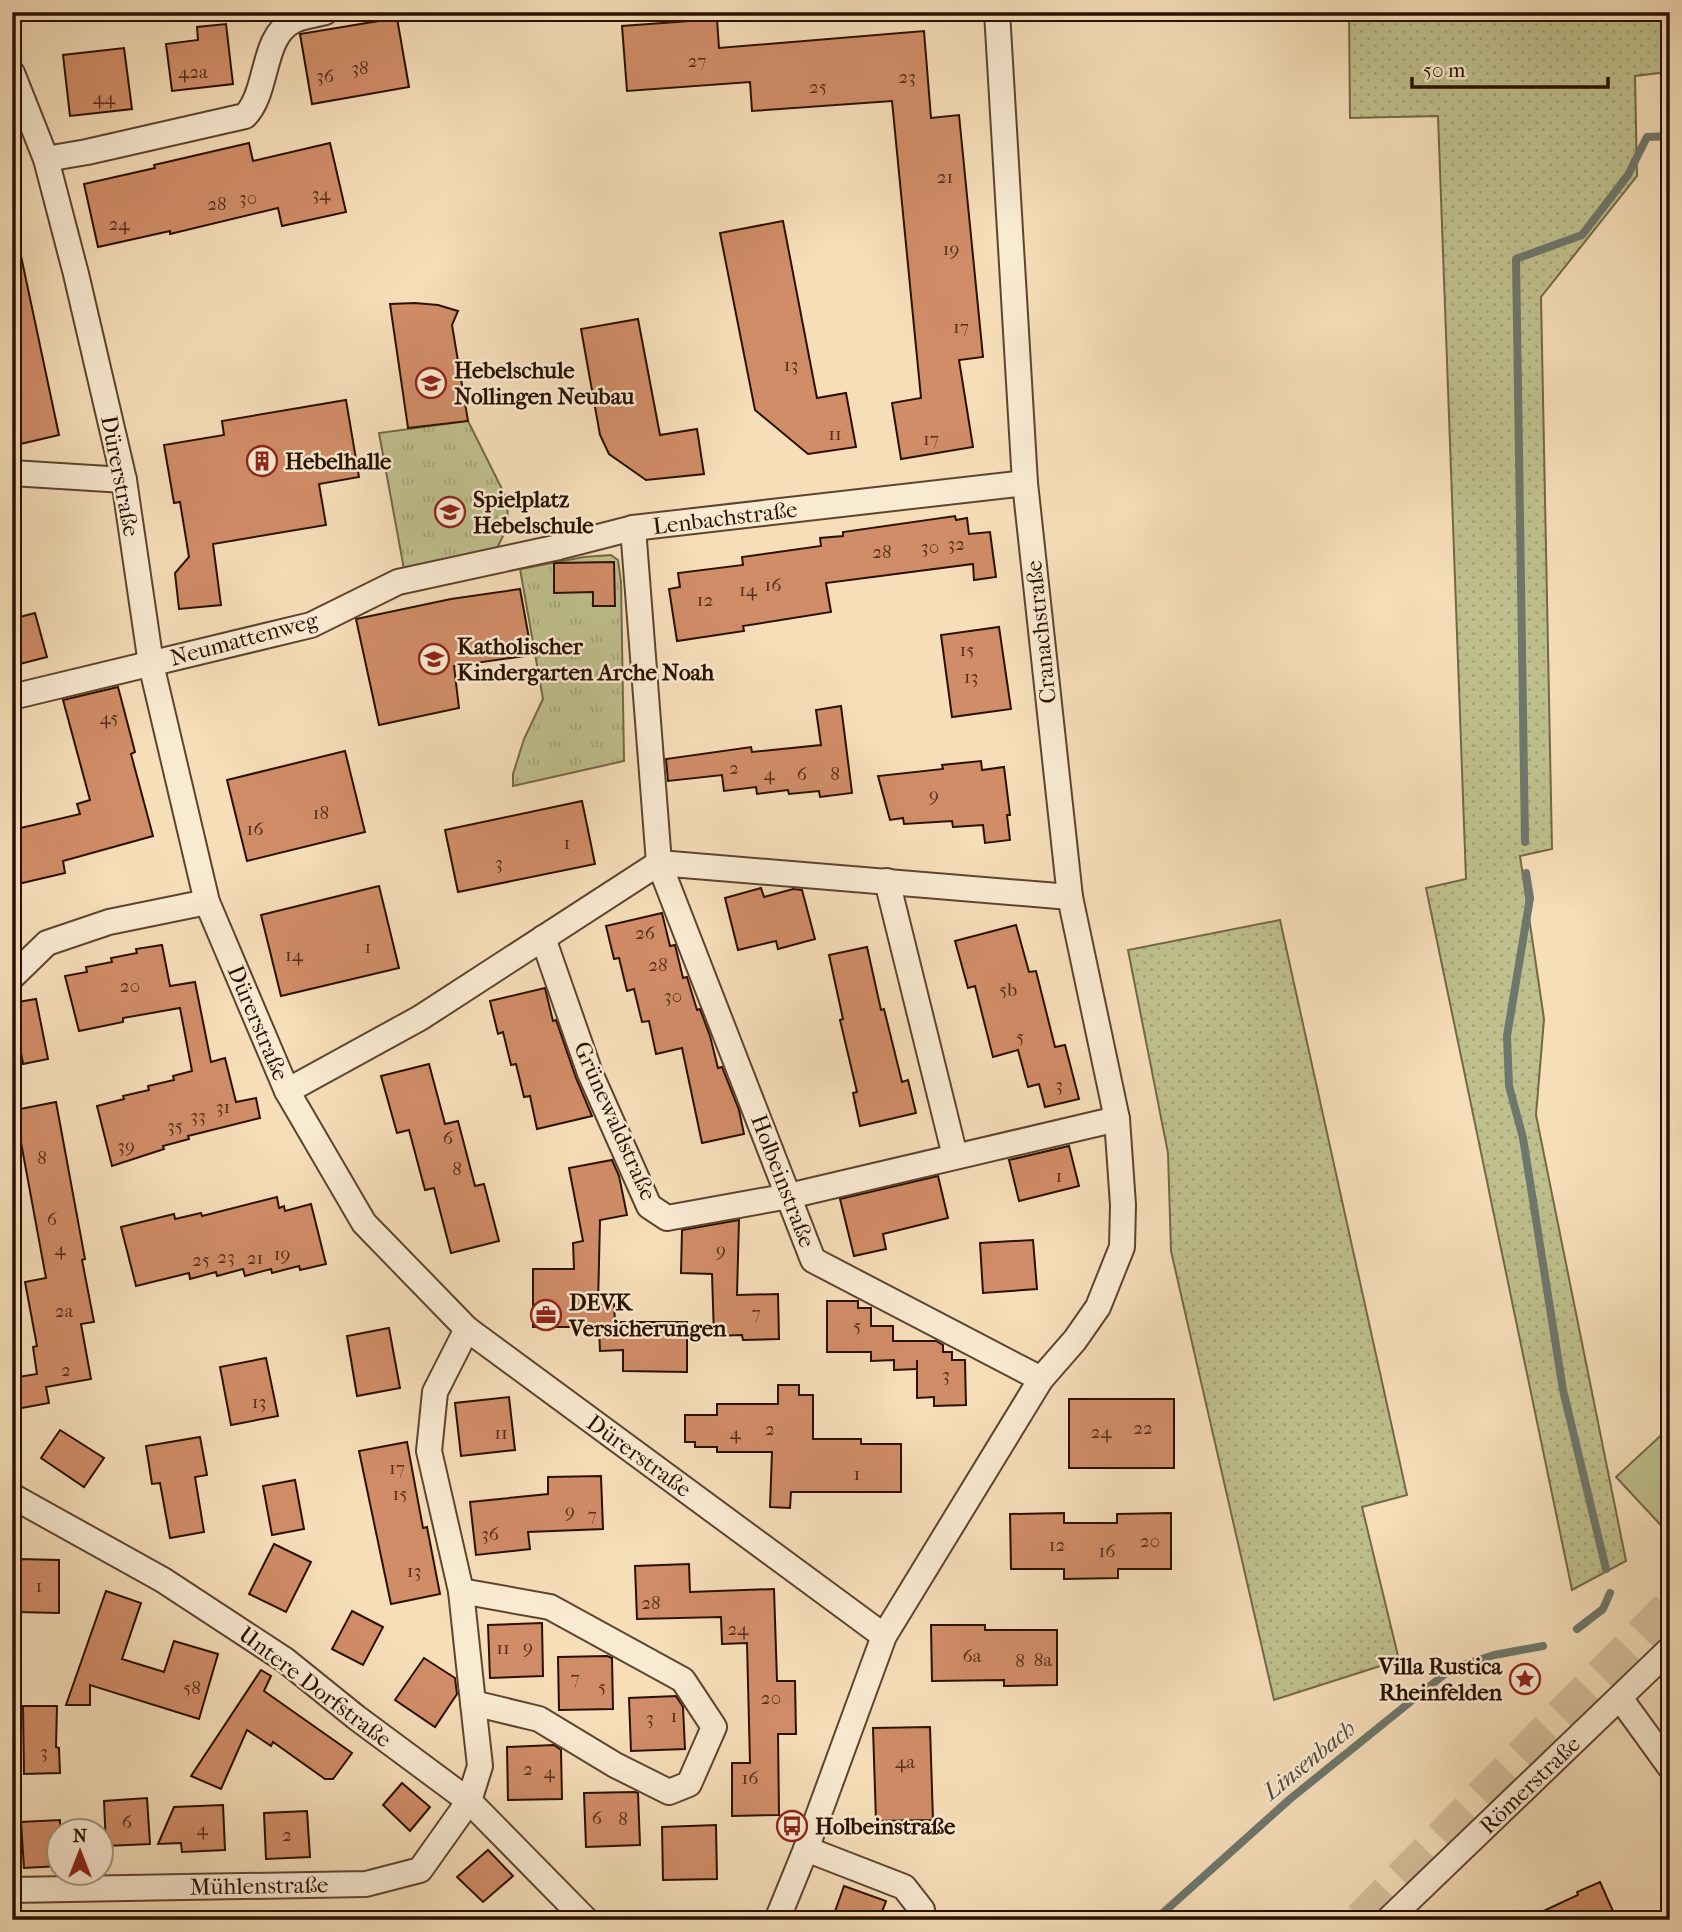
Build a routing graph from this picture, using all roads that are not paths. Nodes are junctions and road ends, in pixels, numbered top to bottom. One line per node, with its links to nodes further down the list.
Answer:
1 (325, 12): 5 (street)
2 (997, 12): 8 (street, Cranachstraße)
3 (12, 73): 4 (street, Dürerstraße)
4 (21, 122): 5 (street, Dürerstraße)
5 (46, 159): 7 (street, Dürerstraße)
6 (12, 473): 7 (street)
7 (124, 480): 10 (street, Dürerstraße)
8 (1025, 483): 9 (street, Lenbachstraße); 14 (street, Cranachstraße)
9 (633, 528): 10 (street, Neumattenweg); 12 (street, Lenbachstraße)
10 (151, 664): 11 (street, Neumattenweg); 15 (street, Dürerstraße)
11 (12, 697)
12 (659, 863): 13 (street); 16 (street); 21 (street, Holbeinstraße)
13 (887, 881): 14 (street); 20 (street)
14 (1070, 897): 19 (street, Cranachstraße)
15 (207, 902): 17 (street); 18 (street, Dürerstraße)
16 (544, 938): 18 (street); 21 (street, Grünewaldstraße)
17 (12, 977)
18 (287, 1091): 22 (street, Dürerstraße)
19 (1117, 1119): 20 (street, Grünewaldstraße); 23 (street, Cranachstraße)
20 (955, 1156): 21 (street, Grünewaldstraße)
21 (789, 1196): 23 (street, Holbeinstraße)
22 (467, 1329): 25 (street, Mühlenstraße); 26 (street, Dürerstraße)
23 (1041, 1379): 26 (street)
24 (12, 1496): 31 (street, Untere Dorfstraße)
25 (461, 1591): 29 (street, Mühlenstraße); 29 (street)
26 (884, 1636): 32 (street)
27 (1670, 1649): 28 (street, Römerstraße)
28 (1620, 1698): 30 (street); 37 (street, Römerstraße)
29 (473, 1703): 31 (street, Mühlenstraße)
30 (1670, 1767)
31 (469, 1801): 33 (street, Mühlenstraße); 34 (street, Untere Dorfstraße)
32 (806, 1849): 35 (street); 36 (street)
33 (12, 1890)
34 (586, 1920)
35 (777, 1920)
36 (923, 1920)
37 (1388, 1920)

